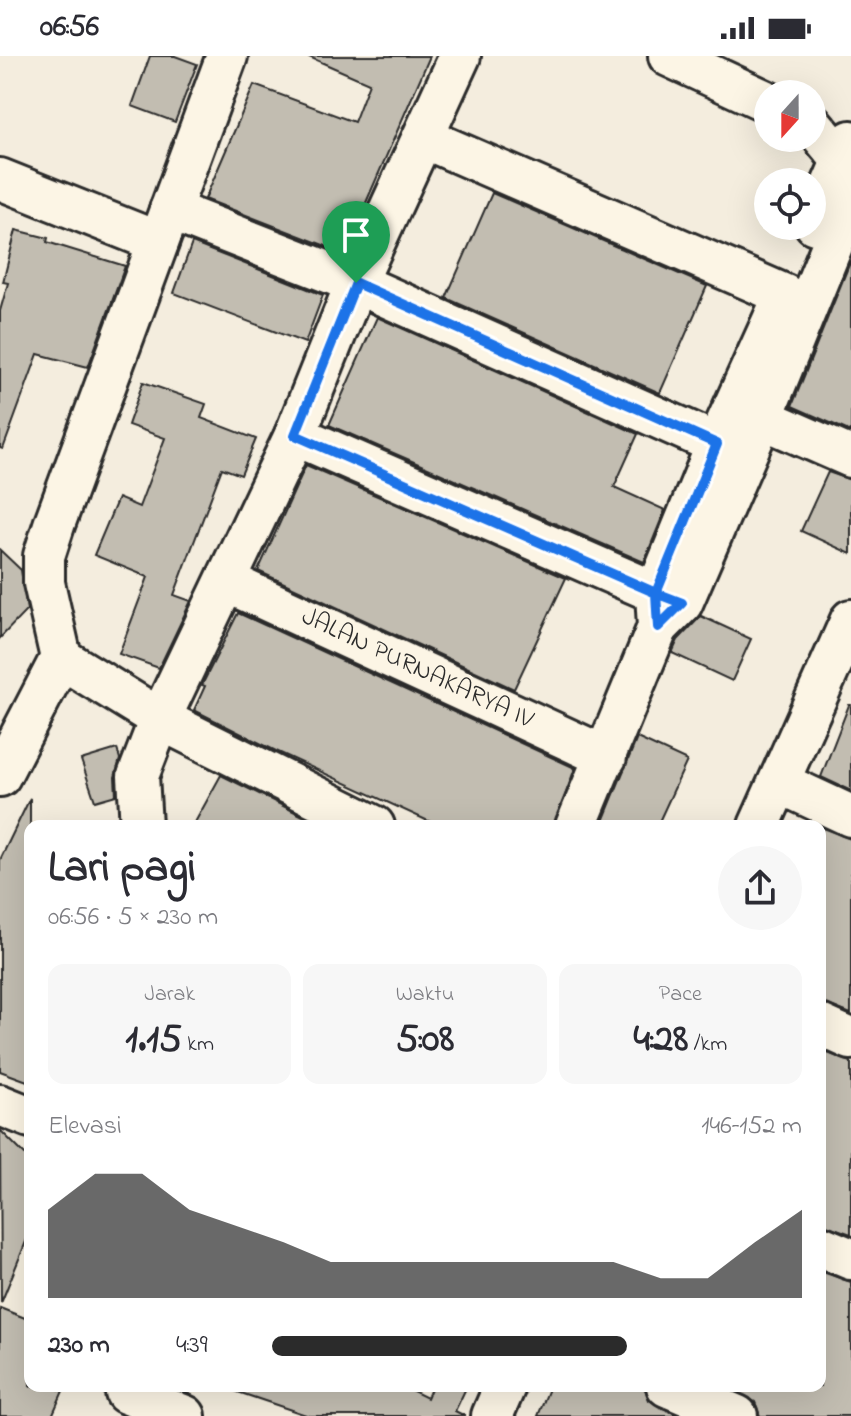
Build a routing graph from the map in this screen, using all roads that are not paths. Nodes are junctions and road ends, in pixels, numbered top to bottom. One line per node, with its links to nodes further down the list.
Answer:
1 (227, 56): 10 (street)
2 (460, 56): 6 (street)
3 (694, 61): 4 (street)
4 (754, 94)
5 (826, 132): 7 (street)
6 (424, 138): 11 (street); 12 (street)
7 (849, 148): 12 (street)
8 (0, 179): 10 (street)
9 (851, 199): 13 (street)
10 (164, 226): 11 (street); 20 (street)
11 (356, 283): 14 (street); 15 (street)
12 (785, 295): 15 (street)
13 (762, 418): 16 (street); 18 (street)
14 (295, 435): 17 (street); 18 (street)
15 (717, 444): 18 (street)
16 (851, 457)
17 (227, 582): 22 (street); 23 (street, JALAN PURNAKARYA IV)
18 (665, 608): 23 (street)
19 (851, 620): 26 (street)
20 (61, 658): 21 (street); 24 (street)
21 (114, 691): 22 (street); 25 (street)
22 (160, 719): 25 (street); 29 (street)
23 (606, 757): 30 (street)
24 (0, 776)
25 (138, 776): 28 (street)
26 (780, 783): 27 (street); 31 (street)
27 (851, 816)
28 (141, 820)
29 (362, 820)
30 (579, 820)
31 (762, 820)
32 (826, 1028): 33 (street)
33 (851, 1039)
34 (0, 1105): 35 (street)
35 (24, 1115)
36 (826, 1249): 37 (street)
37 (851, 1259)
38 (502, 1392): 42 (street)
39 (681, 1392): 43 (street)
40 (123, 1398): 41 (street)
41 (185, 1416)
42 (492, 1416)
43 (737, 1416)

